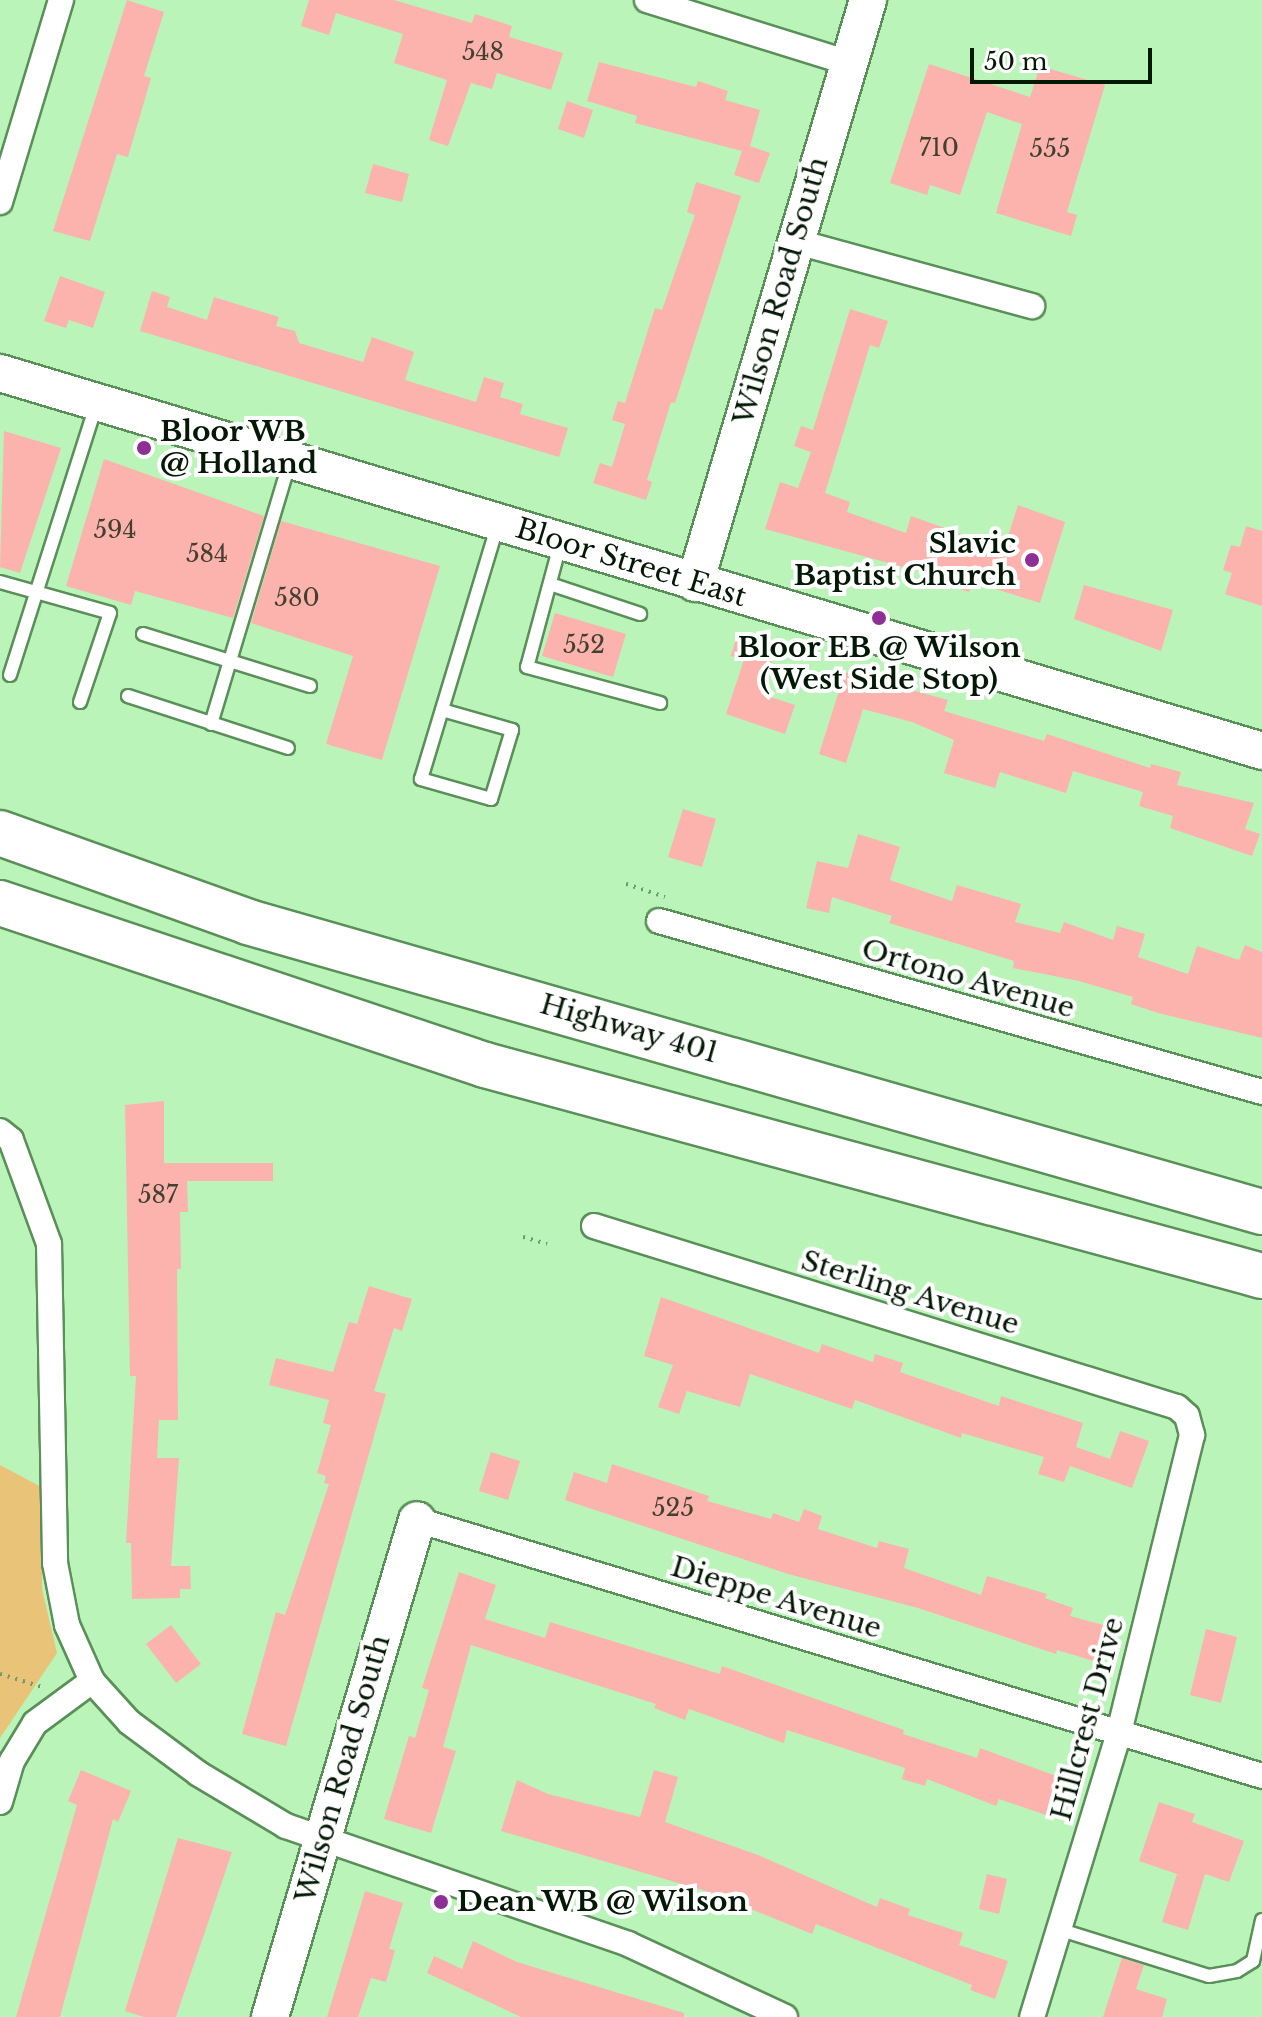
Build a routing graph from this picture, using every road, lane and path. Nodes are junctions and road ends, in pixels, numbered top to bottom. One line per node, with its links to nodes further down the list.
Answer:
1 (61, 0): 5 (street)
2 (647, 0): 4 (street)
3 (868, 0): 4 (main road, Wilson Road South)
4 (849, 63): 6 (main road, Wilson Road South)
5 (0, 202)
6 (794, 241): 7 (street); 14 (main road, Wilson Road South)
7 (1032, 306)
8 (0, 373): 9 (main road, Bloor Street East)
9 (97, 403): 10 (main road, Bloor Street East); 16 (lane)
10 (290, 461): 11 (main road, Bloor Street East); 19 (lane)
11 (498, 524): 12 (main road, Bloor Street East); 25 (lane)
12 (561, 542): 14 (main road, Bloor Street East); 15 (lane)
13 (0, 582): 16 (lane)
14 (695, 583): 28 (main road, Bloor Street East)
15 (550, 584): 17 (lane); 24 (lane)
16 (36, 593): 20 (lane); 23 (lane)
17 (640, 614)
18 (143, 634): 19 (lane)
19 (230, 661): 21 (lane); 26 (lane)
20 (10, 675)
21 (310, 686)
22 (128, 696): 26 (lane)
23 (80, 702)
24 (660, 703)
25 (442, 710): 25 (lane)
26 (211, 724): 27 (lane)
27 (288, 748)
28 (1262, 751)
29 (0, 813): 33 (highway)
30 (0, 833): 33 (highway, Highway 401)
31 (0, 903): 40 (highway)
32 (659, 921): 34 (street, Ortono Avenue)
33 (248, 922): 36 (highway, Highway 401)
34 (1262, 1092)
35 (0, 1131): 44 (street)
36 (1262, 1212)
37 (594, 1226): 41 (street, Sterling Avenue)
38 (523, 1237): 39 (path)
39 (547, 1244)
40 (1262, 1276)
41 (1192, 1435): 46 (street, Hillcrest Drive)
42 (417, 1520): 46 (street, Dieppe Avenue); 49 (main road, Wilson Road South)
43 (0, 1674): 45 (path)
44 (92, 1681): 45 (street); 49 (street)
45 (61, 1700): 48 (street)
46 (1119, 1733): 47 (street, Dieppe Avenue); 51 (street, Hillcrest Drive)
47 (1262, 1776)
48 (0, 1802)
49 (322, 1841): 52 (main road, Wilson Road South); 53 (street)
50 (1262, 1920): 51 (lane)
51 (1058, 1929): 54 (street, Hillcrest Drive)
52 (270, 2017)
53 (785, 2017)
54 (1032, 2017)

